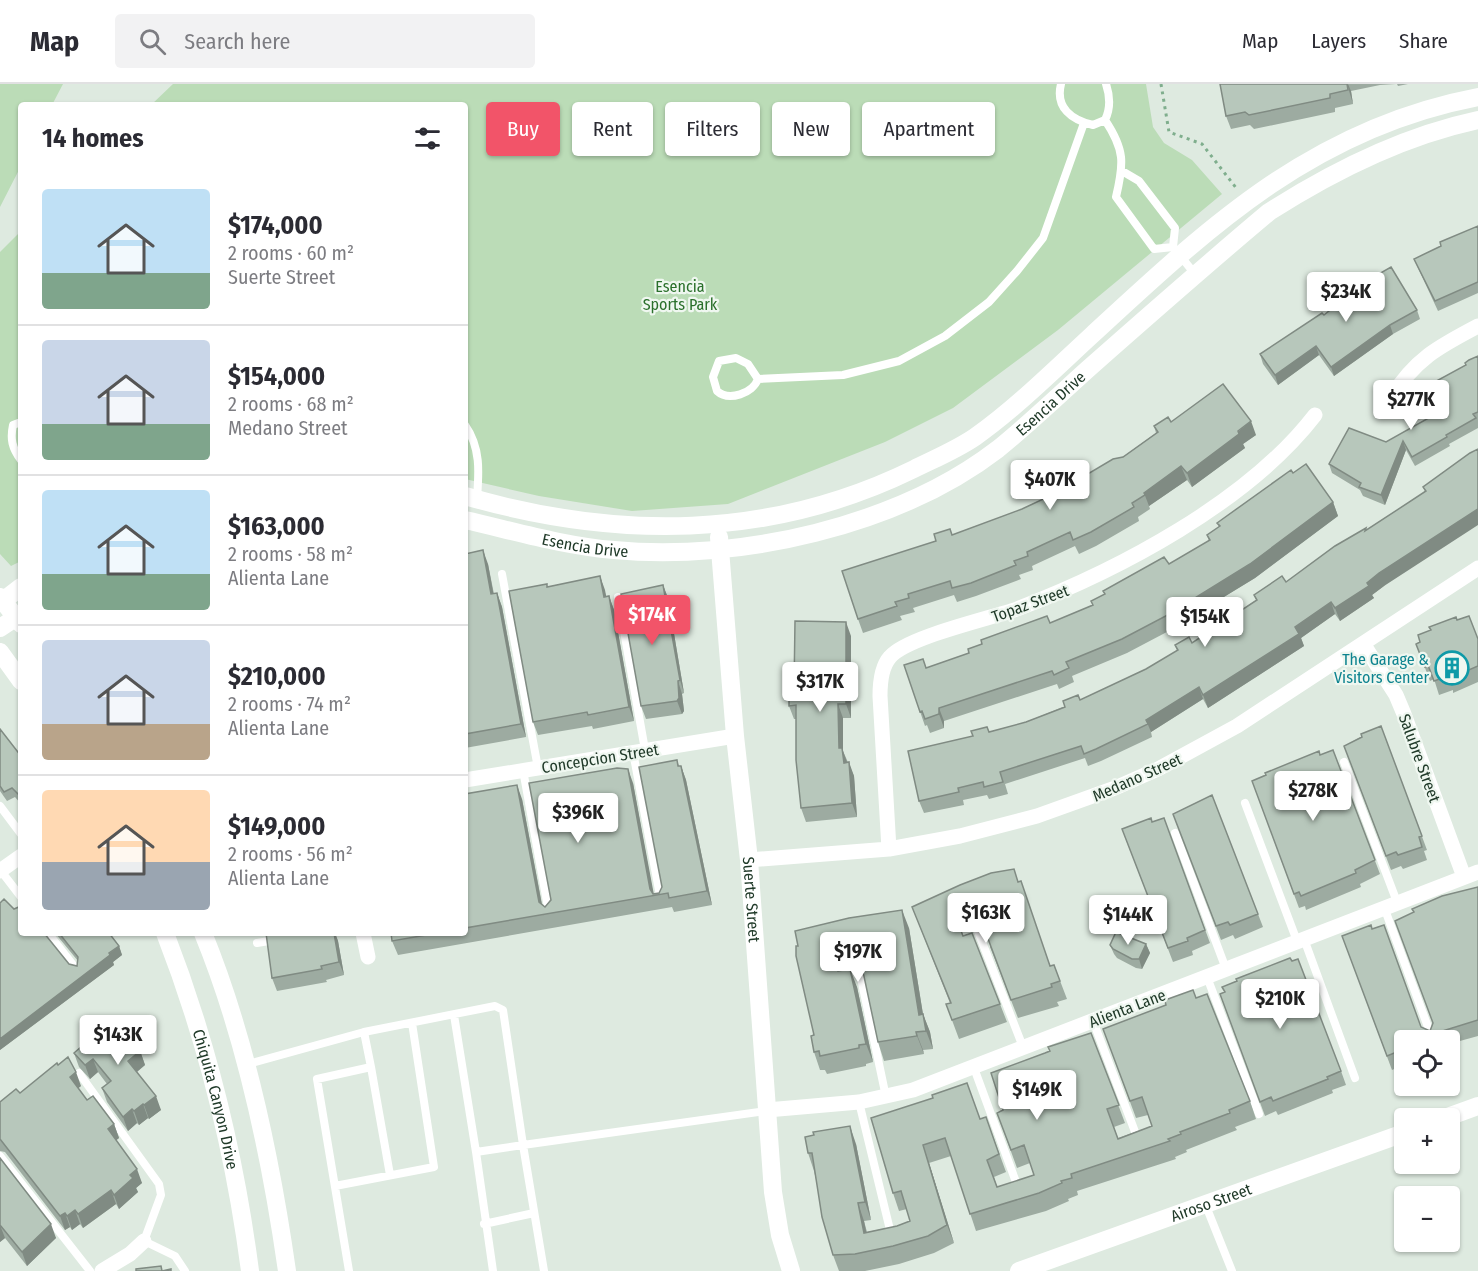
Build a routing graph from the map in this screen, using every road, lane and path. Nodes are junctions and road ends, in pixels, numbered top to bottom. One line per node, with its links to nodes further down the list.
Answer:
1 (1060, 84): 7 (lane)
2 (1106, 84): 5 (lane)
3 (1161, 84): 9 (path)
4 (1478, 97): 9 (street, Esencia Drive)
5 (1105, 120): 7 (lane); 8 (lane)
6 (1478, 120): 11 (street, Esencia Drive)
7 (1084, 123): 13 (lane)
8 (1122, 171): 10 (lane); 10 (lane)
9 (1246, 200): 10 (street, Esencia Drive)
10 (1176, 251): 11 (lane); 21 (street, Esencia Drive)
11 (1195, 274): 22 (street, Esencia Drive)
12 (1478, 326): 14 (street)
13 (758, 379): 13 (lane)
14 (1390, 399)
15 (1315, 416): 43 (street, Topaz Street)
16 (18, 423): 18 (lane)
17 (468, 430): 19 (lane)
18 (18, 456)
19 (471, 498): 21 (street, Esencia Drive)
20 (468, 521): 22 (street, Esencia Drive)
21 (718, 526): 22 (street, Suerte Street)
22 (720, 549): 34 (street, Suerte Street)
23 (1478, 569): 31 (street, Medano Street)
24 (502, 574): 37 (lane)
25 (18, 589): 27 (street)
26 (618, 597): 35 (lane)
27 (1, 600): 28 (street)
28 (18, 616)
29 (18, 619): 30 (street)
30 (0, 628)
31 (1364, 645): 43 (street, Medano Street); 47 (street, Salubre Street)
32 (0, 652): 33 (street)
33 (18, 677)
34 (735, 736): 35 (street, Concepcion Street); 45 (street, Suerte Street)
35 (639, 751): 37 (street, Concepcion Street); 49 (lane)
36 (1344, 762): 50 (lane)
37 (530, 769): 38 (street, Concepcion Street); 51 (lane)
38 (468, 779)
39 (1245, 802): 58 (lane)
40 (0, 807): 41 (lane)
41 (18, 830)
42 (1175, 833): 62 (lane)
43 (889, 849): 45 (street, Medano Street)
44 (18, 858): 46 (street)
45 (749, 860): 79 (street, Suerte Street)
46 (0, 871): 48 (lane)
47 (1471, 874): 50 (street, Alienta Lane)
48 (18, 893)
49 (661, 902)
50 (1390, 905): 58 (street, Alienta Lane); 68 (lane)
51 (550, 915)
52 (977, 929): 70 (lane)
53 (50, 936): 63 (lane)
54 (166, 936): 98 (street, Chiquita Canyon Drive)
55 (203, 936): 71 (street, Chiquita Canyon Drive)
56 (364, 936): 60 (street)
57 (287, 938): 59 (lane)
58 (1301, 940): 62 (street, Alienta Lane); 75 (lane)
59 (256, 943)
60 (368, 957)
61 (858, 964): 76 (lane)
62 (1226, 969): 64 (street, Alienta Lane)
63 (77, 970)
64 (1207, 977): 66 (street, Alienta Lane); 81 (lane)
65 (454, 1015): 67 (lane); 84 (lane); 85 (lane)
66 (1093, 1022): 70 (street, Alienta Lane); 82 (lane)
67 (412, 1023): 69 (lane); 87 (lane)
68 (1429, 1030)
69 (364, 1032): 71 (lane); 72 (lane)
70 (1023, 1047): 73 (street, Alienta Lane)
71 (245, 1064): 99 (street, Chiquita Canyon Drive)
72 (371, 1067): 87 (lane); 89 (lane)
73 (974, 1068): 76 (street, Alienta Lane); 88 (lane)
74 (79, 1073): 94 (lane)
75 (1355, 1078)
76 (886, 1096): 77 (street, Alienta Lane)
77 (859, 1102): 79 (street, Alienta Lane); 93 (lane)
78 (1478, 1106): 80 (street)
79 (767, 1110): 84 (lane); 103 (street, Suerte Street)
80 (1460, 1112)
81 (1259, 1113)
82 (1137, 1137)
83 (1394, 1137): 90 (street, Airoso Street)
84 (523, 1145): 85 (lane); 91 (lane)
85 (476, 1152): 92 (lane)
86 (0, 1156): 95 (lane)
87 (390, 1176): 89 (lane)
88 (1016, 1182)
89 (335, 1186): 100 (lane)
90 (1206, 1206): 104 (street, Airoso Street); 105 (lane)
91 (534, 1213): 92 (lane); 102 (lane)
92 (484, 1224): 101 (lane)
93 (891, 1234)
94 (144, 1241): 96 (street); 97 (lane)
95 (90, 1271)
96 (102, 1271)
97 (185, 1271)
98 (250, 1271)
99 (287, 1271)
100 (349, 1271)
101 (493, 1271)
102 (544, 1271)
103 (791, 1271)
104 (1019, 1271)
105 (1232, 1271)

